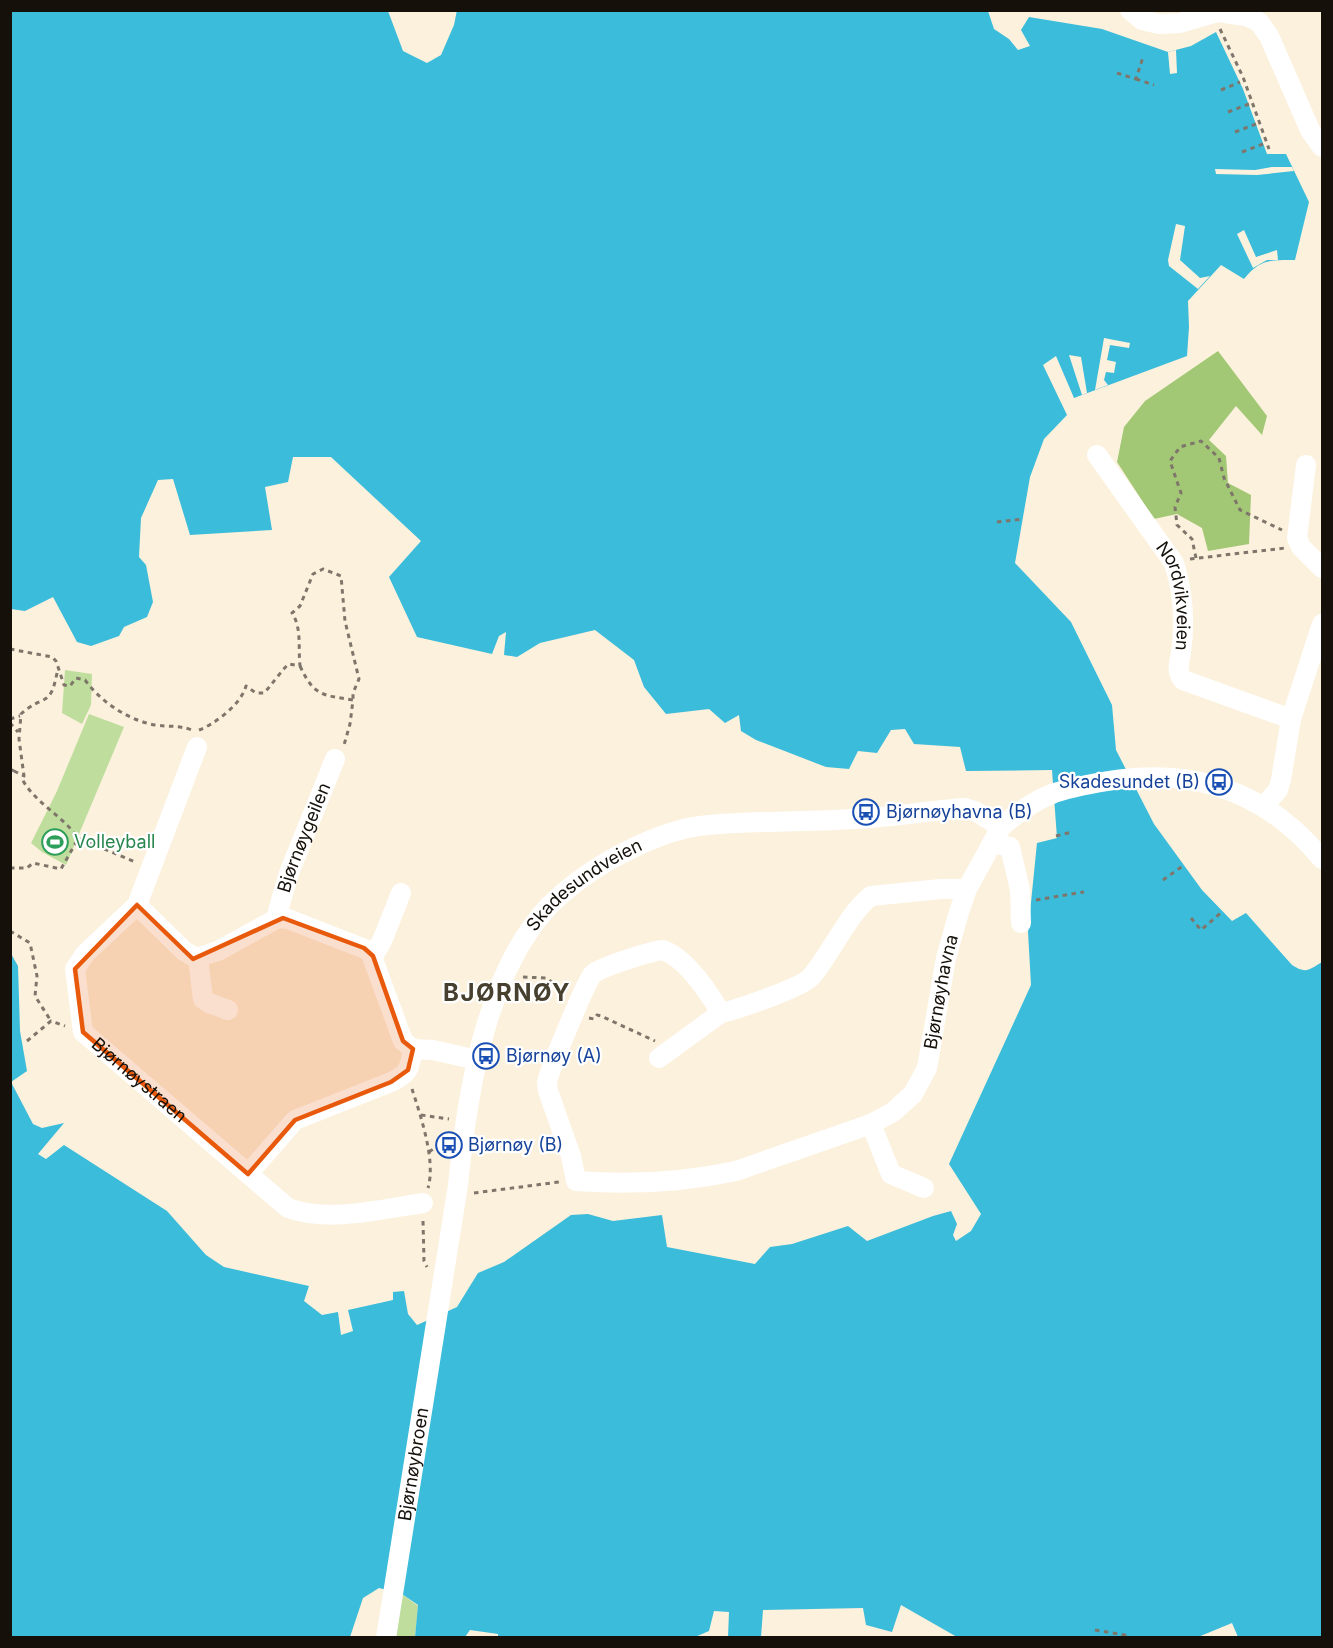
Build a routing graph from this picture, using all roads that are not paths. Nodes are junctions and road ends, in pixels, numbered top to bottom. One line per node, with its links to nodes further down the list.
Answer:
1 (1130, 10): 2 (street)
2 (1193, 15): 3 (street)
3 (1218, 16): 4 (street)
4 (1323, 147)
5 (1097, 455): 10 (street, Nordvikveien)
6 (1306, 465): 7 (street)
7 (1323, 568)
8 (1323, 624): 9 (street)
9 (1319, 646): 10 (street)
10 (1291, 719): 13 (street)
11 (197, 747): 18 (street, Bjørnøystraen)
12 (335, 759): 19 (street, Bjørnøygeilen)
13 (1264, 806): 14 (street); 15 (street)
14 (1000, 831): 16 (street, Bjørnøyhavna); 20 (street); 27 (street, Skadesundveien)
15 (1323, 859)
16 (967, 889): 24 (street); 28 (street, Bjørnøyhavna)
17 (400, 893): 21 (street)
18 (137, 905): 22 (street); 29 (street, Bjørnøystraen)
19 (278, 918): 21 (street, Bjørnøygeilen); 22 (street, Bjørnøygeilen)
20 (1021, 923)
21 (374, 956): 25 (street)
22 (198, 958): 23 (street)
23 (228, 1010)
24 (721, 1012): 26 (street); 28 (street, Bjørnøyhavna)
25 (412, 1050): 27 (street); 29 (street)
26 (659, 1058)
27 (477, 1060): 32 (street, Skadesundveien)
28 (871, 1124): 30 (street)
29 (248, 1174): 31 (street, Bjørnøystraen)
30 (924, 1188)
31 (423, 1203)
32 (441, 1290): 33 (street, Bjørnøybroen)
33 (386, 1638)

